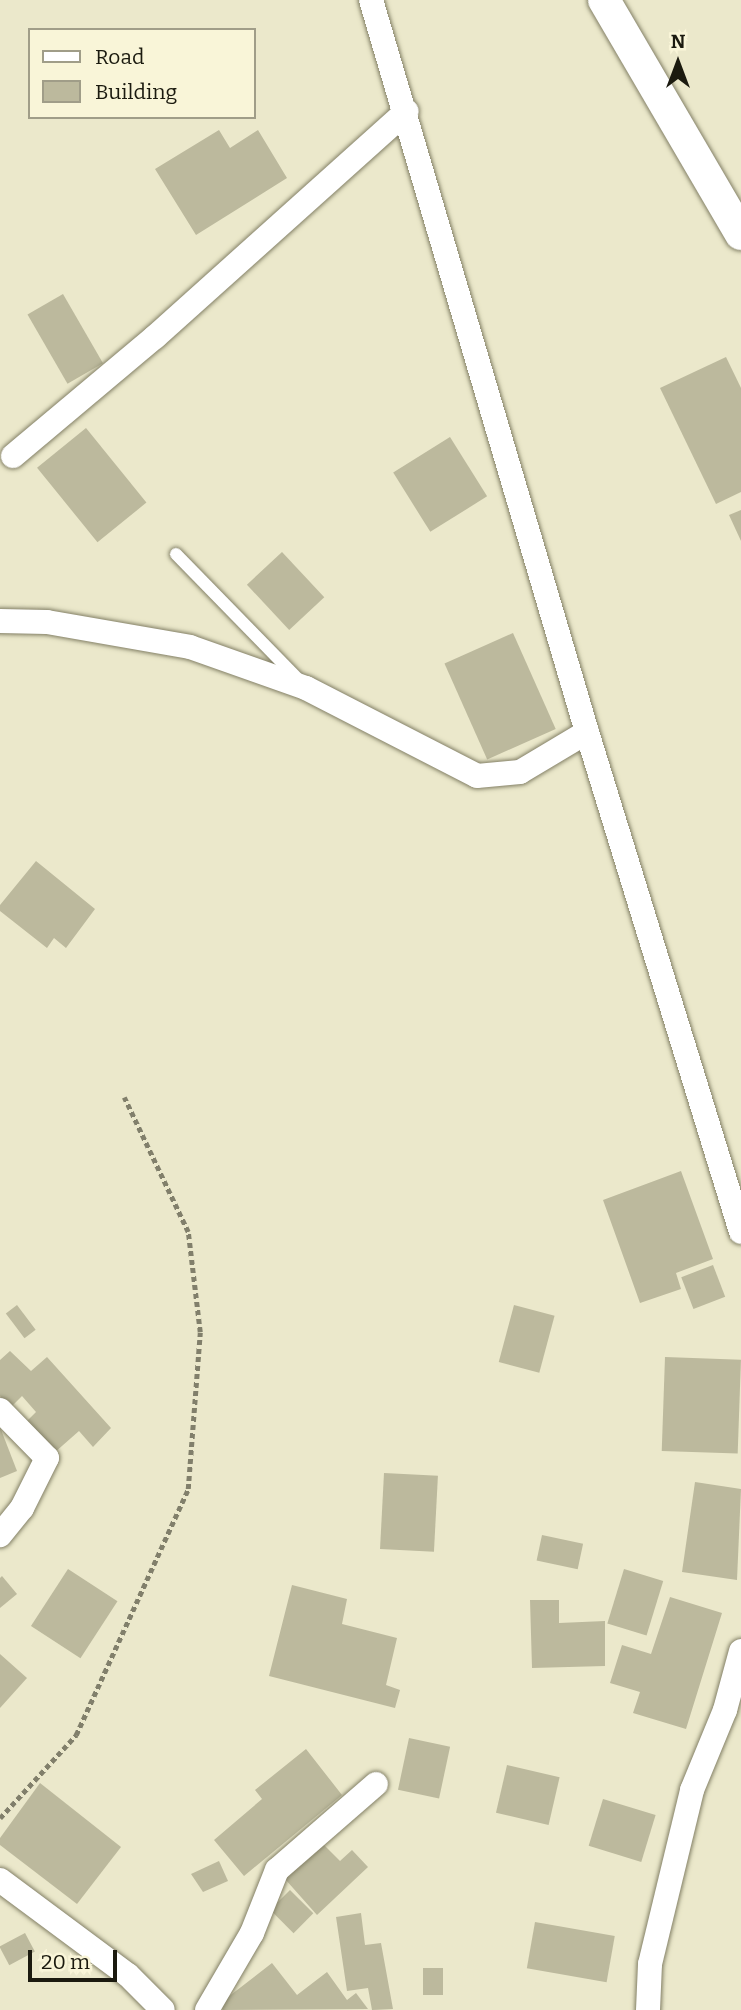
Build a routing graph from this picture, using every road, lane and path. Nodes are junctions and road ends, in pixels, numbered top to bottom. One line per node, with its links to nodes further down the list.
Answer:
1 (371, 0): 3 (street)
2 (604, 0): 4 (street)
3 (407, 111): 5 (street); 9 (street)
4 (741, 234)
5 (13, 456)
6 (176, 554): 8 (lane)
7 (0, 621): 8 (street)
8 (306, 688): 9 (street)
9 (587, 732): 11 (street)
10 (124, 1097): 17 (path)
11 (741, 1232)
12 (0, 1410): 13 (street)
13 (0, 1535)
14 (741, 1651): 15 (street)
15 (733, 1711): 21 (street)
16 (376, 1784): 20 (street)
17 (0, 1818)
18 (0, 1880): 19 (street)
19 (163, 2010)
20 (208, 2010)
21 (648, 2010)

